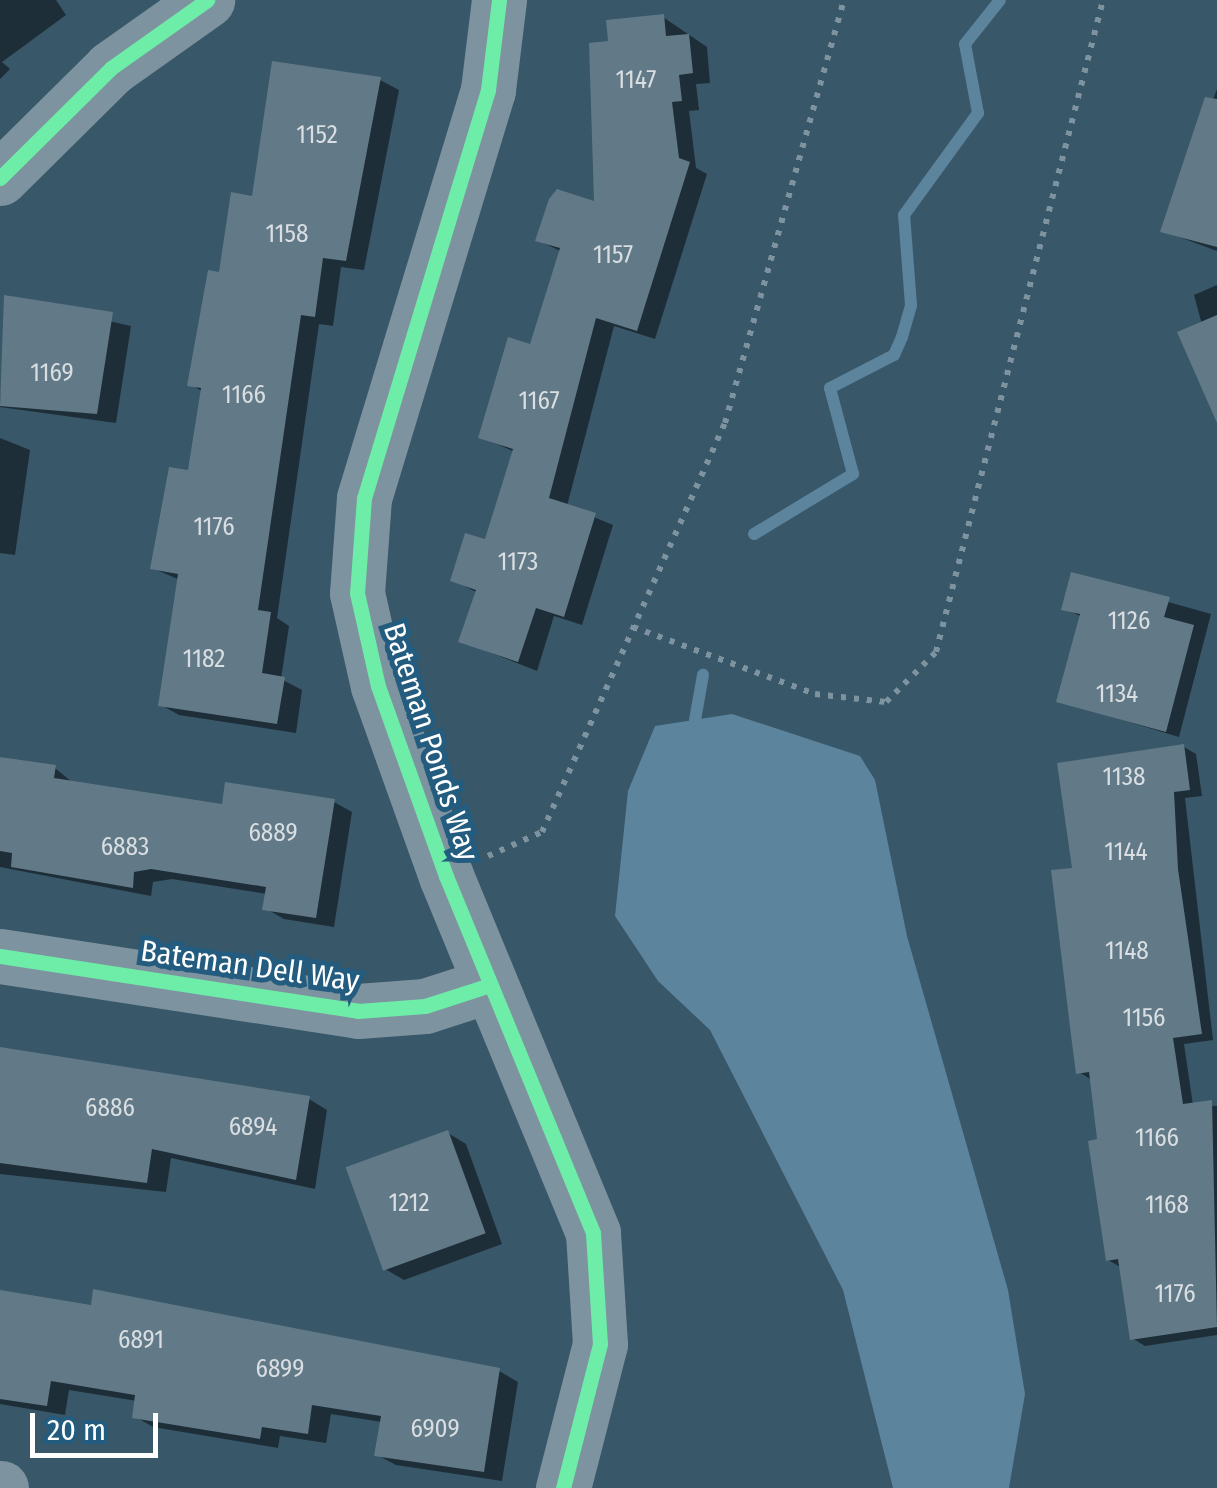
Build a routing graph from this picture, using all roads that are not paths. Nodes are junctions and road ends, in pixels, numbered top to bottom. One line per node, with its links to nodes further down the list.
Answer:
1 (207, 0): 3 (street)
2 (499, 0): 5 (street, Bateman Ponds Way)
3 (0, 178)
4 (0, 956): 5 (street, Bateman Dell Way)
5 (490, 985): 6 (street, Bateman Ponds Way)
6 (562, 1488)

